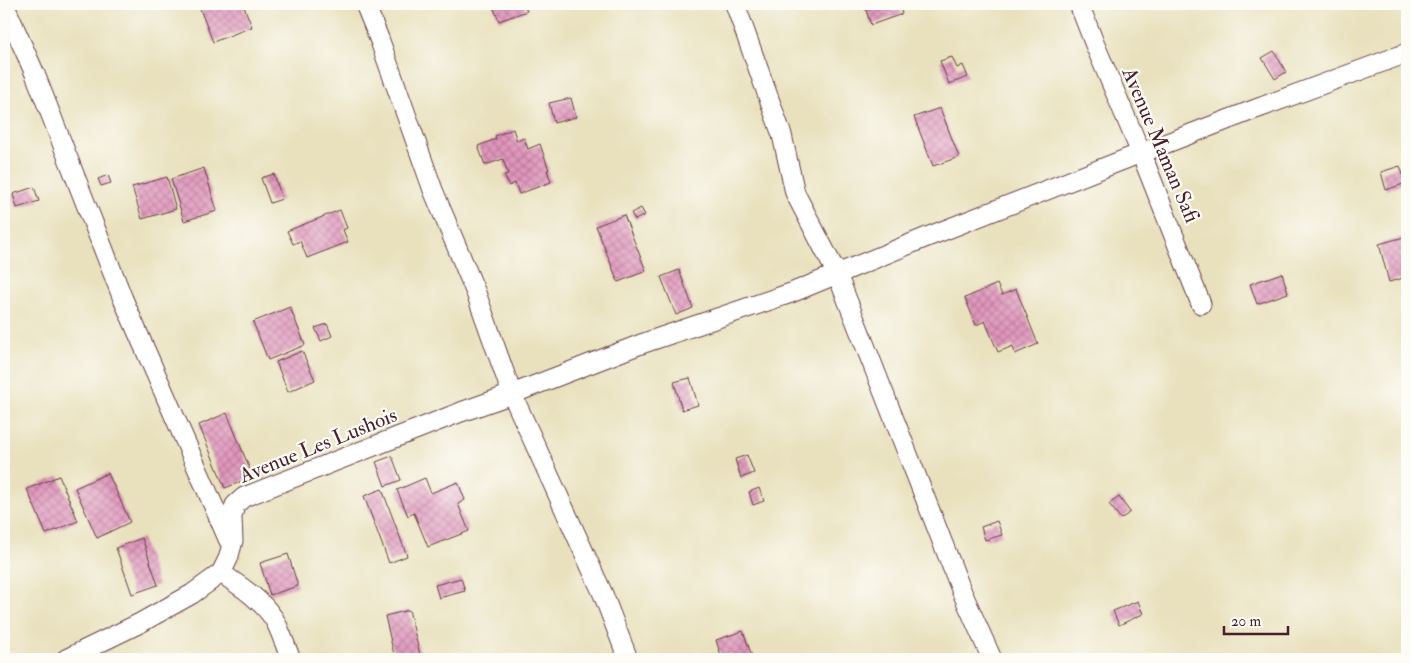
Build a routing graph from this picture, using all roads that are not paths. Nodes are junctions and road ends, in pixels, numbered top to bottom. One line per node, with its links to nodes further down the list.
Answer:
1 (4, 4): 10 (street)
2 (365, 4): 9 (street)
3 (735, 4): 7 (street)
4 (1079, 4): 6 (street, Avenue Maman Safi)
5 (1407, 53): 6 (street, Avenue Les Lushois)
6 (1142, 153): 7 (street, Avenue Les Lushois); 8 (street, Avenue Maman Safi)
7 (837, 274): 9 (street, Avenue Les Lushois); 15 (street)
8 (1201, 304)
9 (512, 394): 10 (street, Avenue Les Lushois); 14 (street)
10 (232, 547): 11 (street, Avenue Les Lushois)
11 (221, 573): 12 (street); 13 (street)
12 (66, 659)
13 (290, 659)
14 (628, 659)
15 (992, 659)

